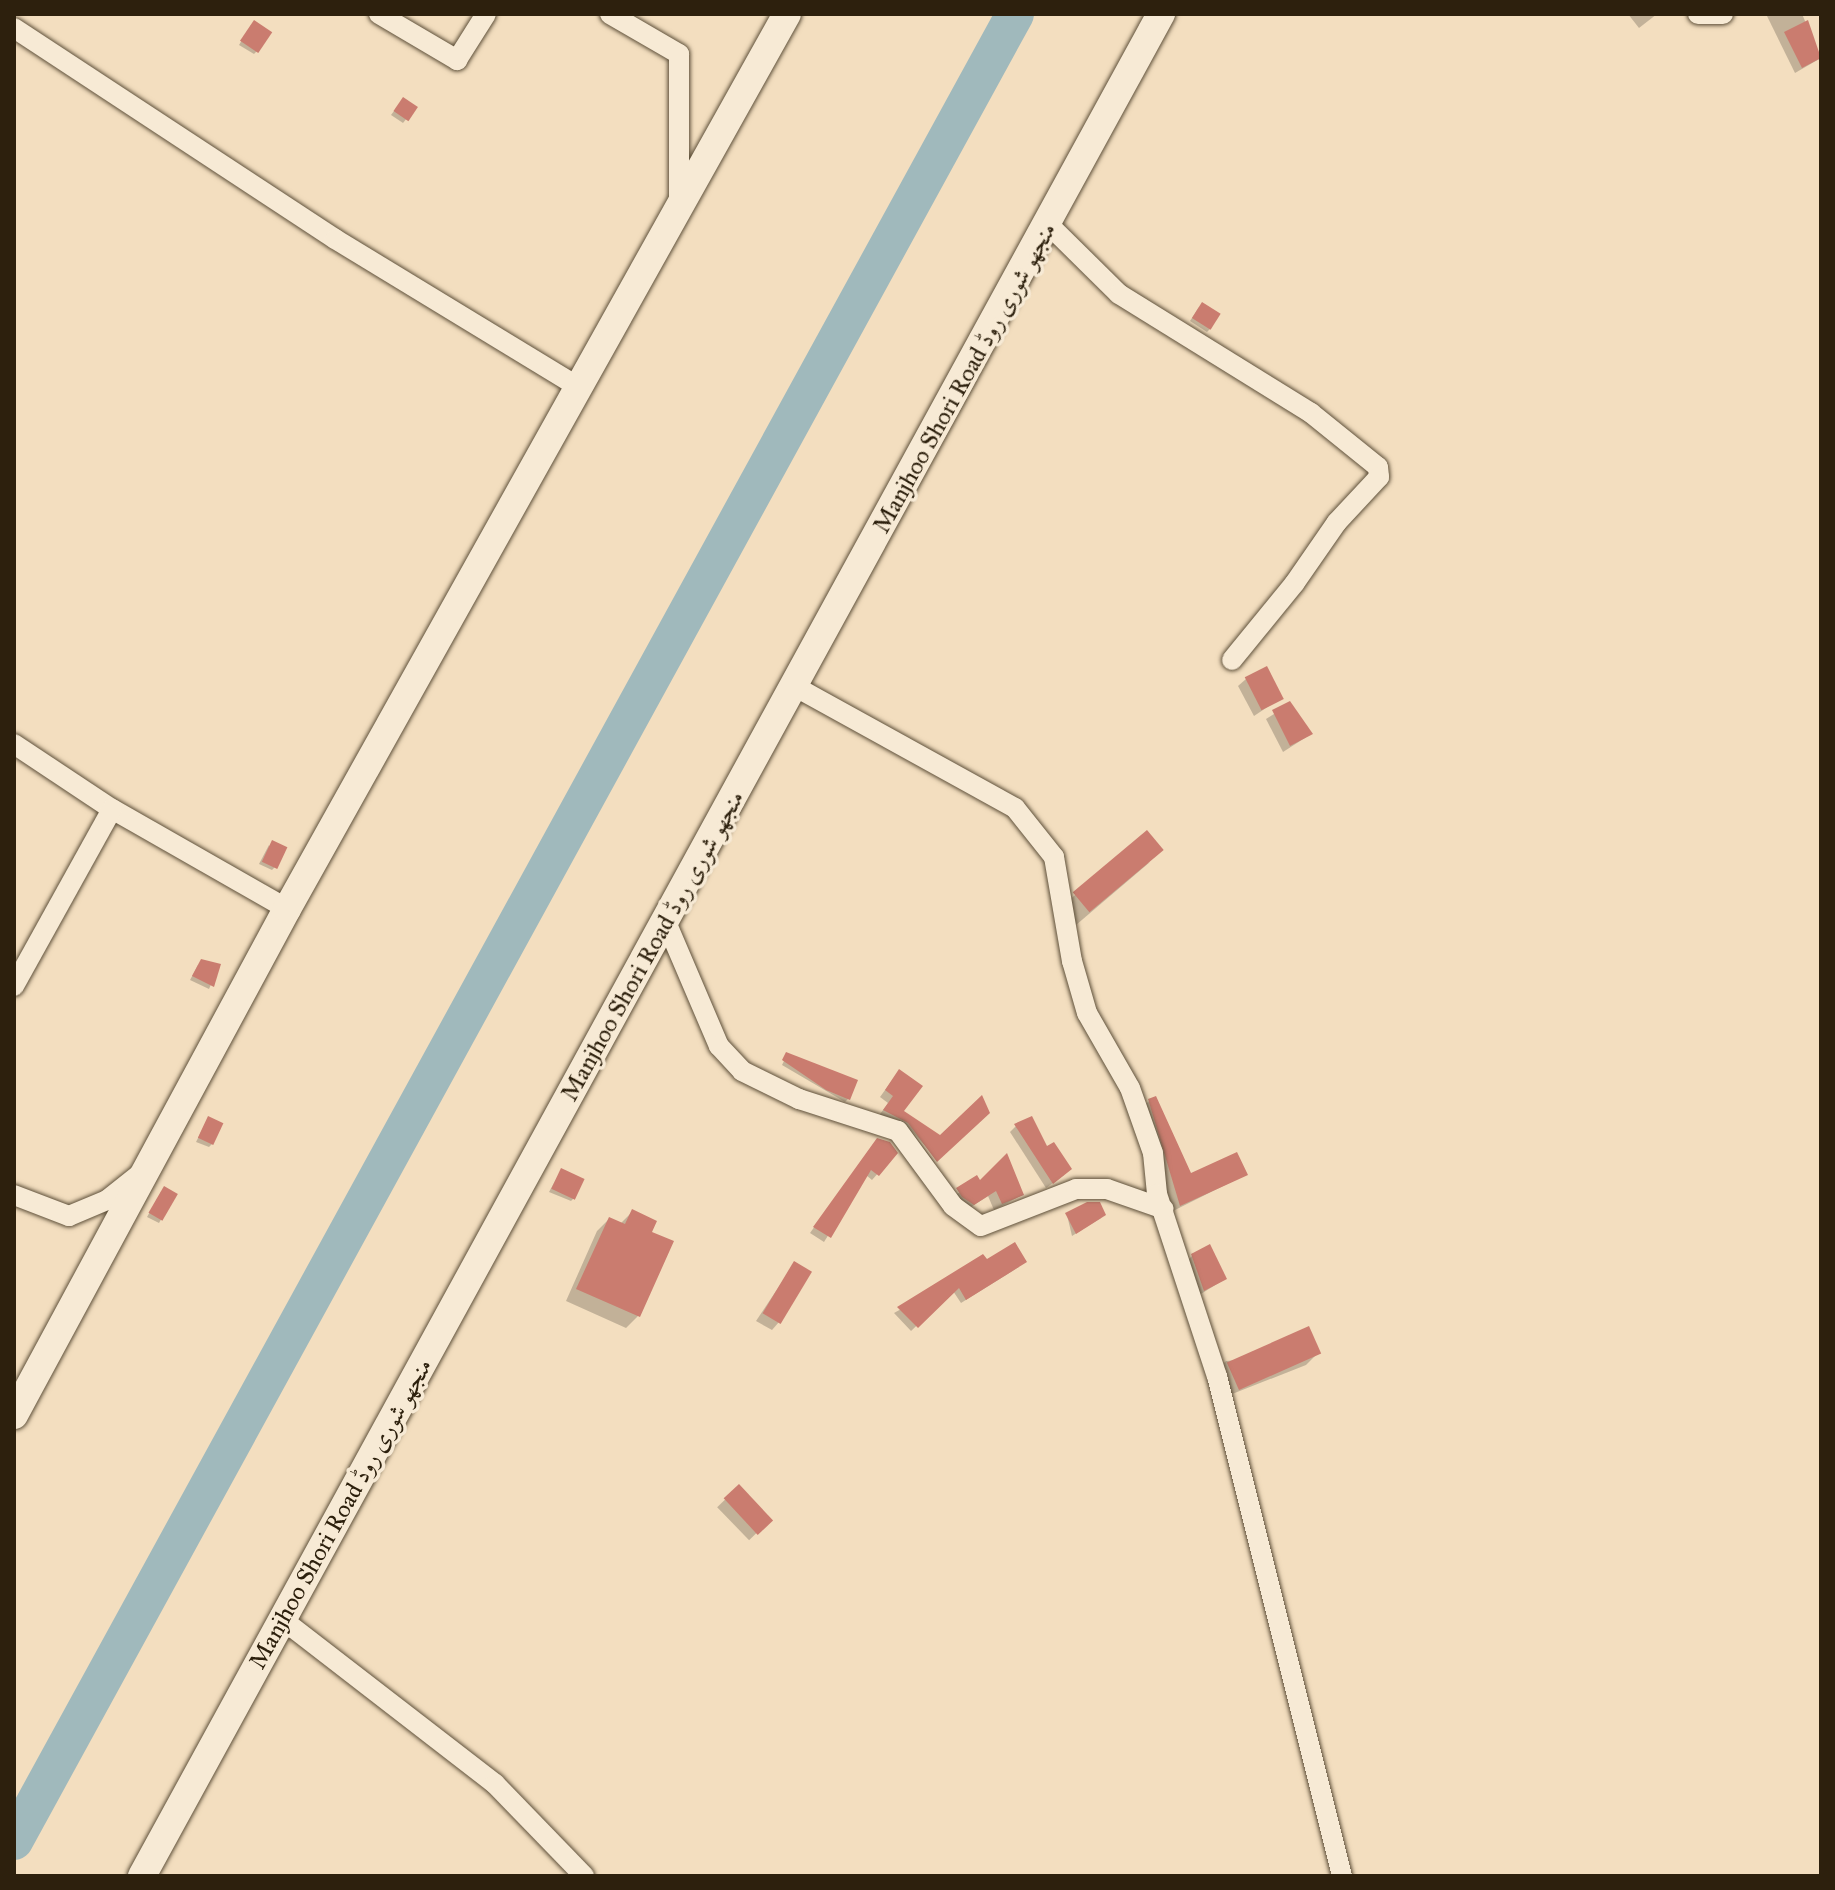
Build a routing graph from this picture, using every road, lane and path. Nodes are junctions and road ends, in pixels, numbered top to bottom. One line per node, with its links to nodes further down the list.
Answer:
1 (379, 14): 2 (street)
2 (486, 14)
3 (610, 14): 9 (street)
4 (787, 14): 9 (street)
5 (1161, 14): 10 (street, Manjhoo Shori Road منجھو شوری روڈ)
6 (1698, 14): 7 (street)
7 (1723, 14)
8 (14, 28): 11 (street)
9 (679, 205): 11 (street)
10 (1049, 225): 12 (street); 13 (street, Manjhoo Shori Road منجھو شوری روڈ)
11 (577, 386): 16 (street)
12 (1232, 660)
13 (796, 687): 17 (street, Manjhoo Shori Road منجھو شوری روڈ); 21 (street)
14 (14, 744): 15 (street)
15 (112, 809): 16 (street); 18 (street)
16 (287, 909): 19 (street)
17 (666, 922): 21 (street); 23 (street, Manjhoo Shori Road منجھو شوری روڈ)
18 (14, 986)
19 (144, 1171): 20 (street); 22 (street)
20 (14, 1195)
21 (1164, 1209): 26 (street)
22 (14, 1415)
23 (283, 1620): 24 (street, Manjhoo Shori Road منجھو شوری روڈ); 25 (street)
24 (142, 1876)
25 (584, 1876)
26 (1342, 1876)

